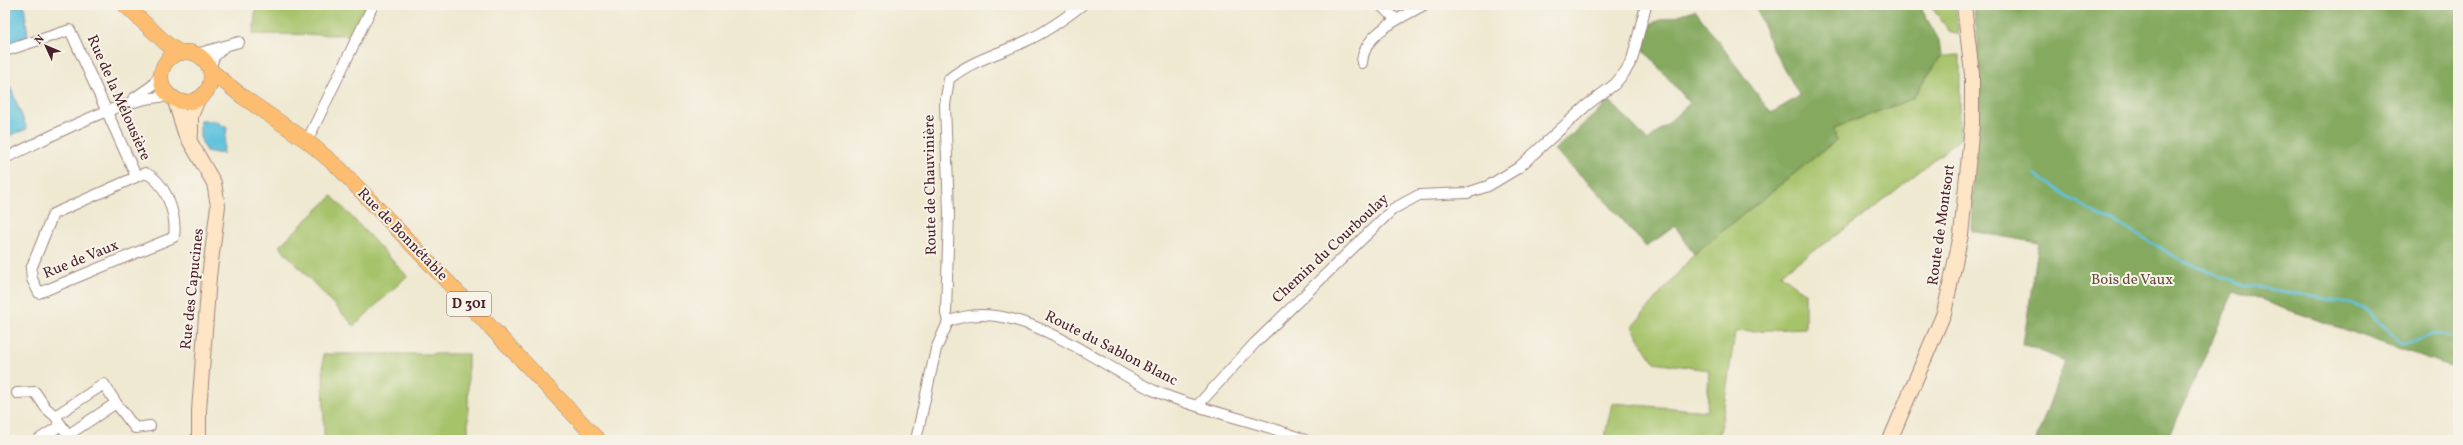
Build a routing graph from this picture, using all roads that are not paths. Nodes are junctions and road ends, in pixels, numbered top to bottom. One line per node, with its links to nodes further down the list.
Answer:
1 (125, 5): 8 (main road)
2 (373, 5): 23 (street)
3 (1082, 5): 27 (street, Route de Chauvinière)
4 (1380, 5): 9 (street)
5 (1424, 5): 9 (street)
6 (1646, 5): 30 (street, Chemin du Courboulay)
7 (1964, 5): 40 (street, Route de Montsort)
8 (139, 18): 13 (main road); 16 (main road)
9 (1398, 20): 15 (street)
10 (239, 42): 11 (street)
11 (222, 48): 14 (street); 17 (street)
12 (5, 51): 22 (street, Rue de la Mélousière)
13 (180, 53): 14 (main road); 16 (main road)
14 (196, 54): 17 (main road)
15 (1362, 64)
16 (164, 68): 20 (main road); 21 (street)
17 (210, 69): 18 (main road); 19 (main road, Rue de Bonnétable / D 301)
18 (202, 96): 19 (main road, Rue de Bonnétable / D 301); 20 (main road); 24 (street, Rue des Capucines)
19 (243, 97): 23 (main road, Rue de Bonnétable / D 301)
20 (173, 98): 21 (street); 24 (street, Rue des Capucines)
21 (124, 104): 22 (street)
22 (106, 112): 25 (street); 26 (street, Rue de la Mélousière)
23 (307, 140): 37 (main road, Rue de Bonnétable / D 301)
24 (194, 148): 36 (street, Rue des Capucines)
25 (5, 158)
26 (136, 176): 26 (street, Rue de Vaux)
27 (948, 322): 30 (street, Route du Sablon Blanc); 38 (street, Route de Chauvinière)
28 (18, 393): 31 (street)
29 (116, 403): 31 (street); 33 (street); 34 (street)
30 (1197, 406): 39 (street, Route du Sablon Blanc)
31 (55, 416): 32 (street)
32 (61, 425): 34 (street); 35 (street)
33 (150, 426)
34 (69, 438)
35 (38, 440)
36 (200, 440)
37 (598, 440)
38 (916, 440)
39 (1305, 440)
40 (1890, 440)

